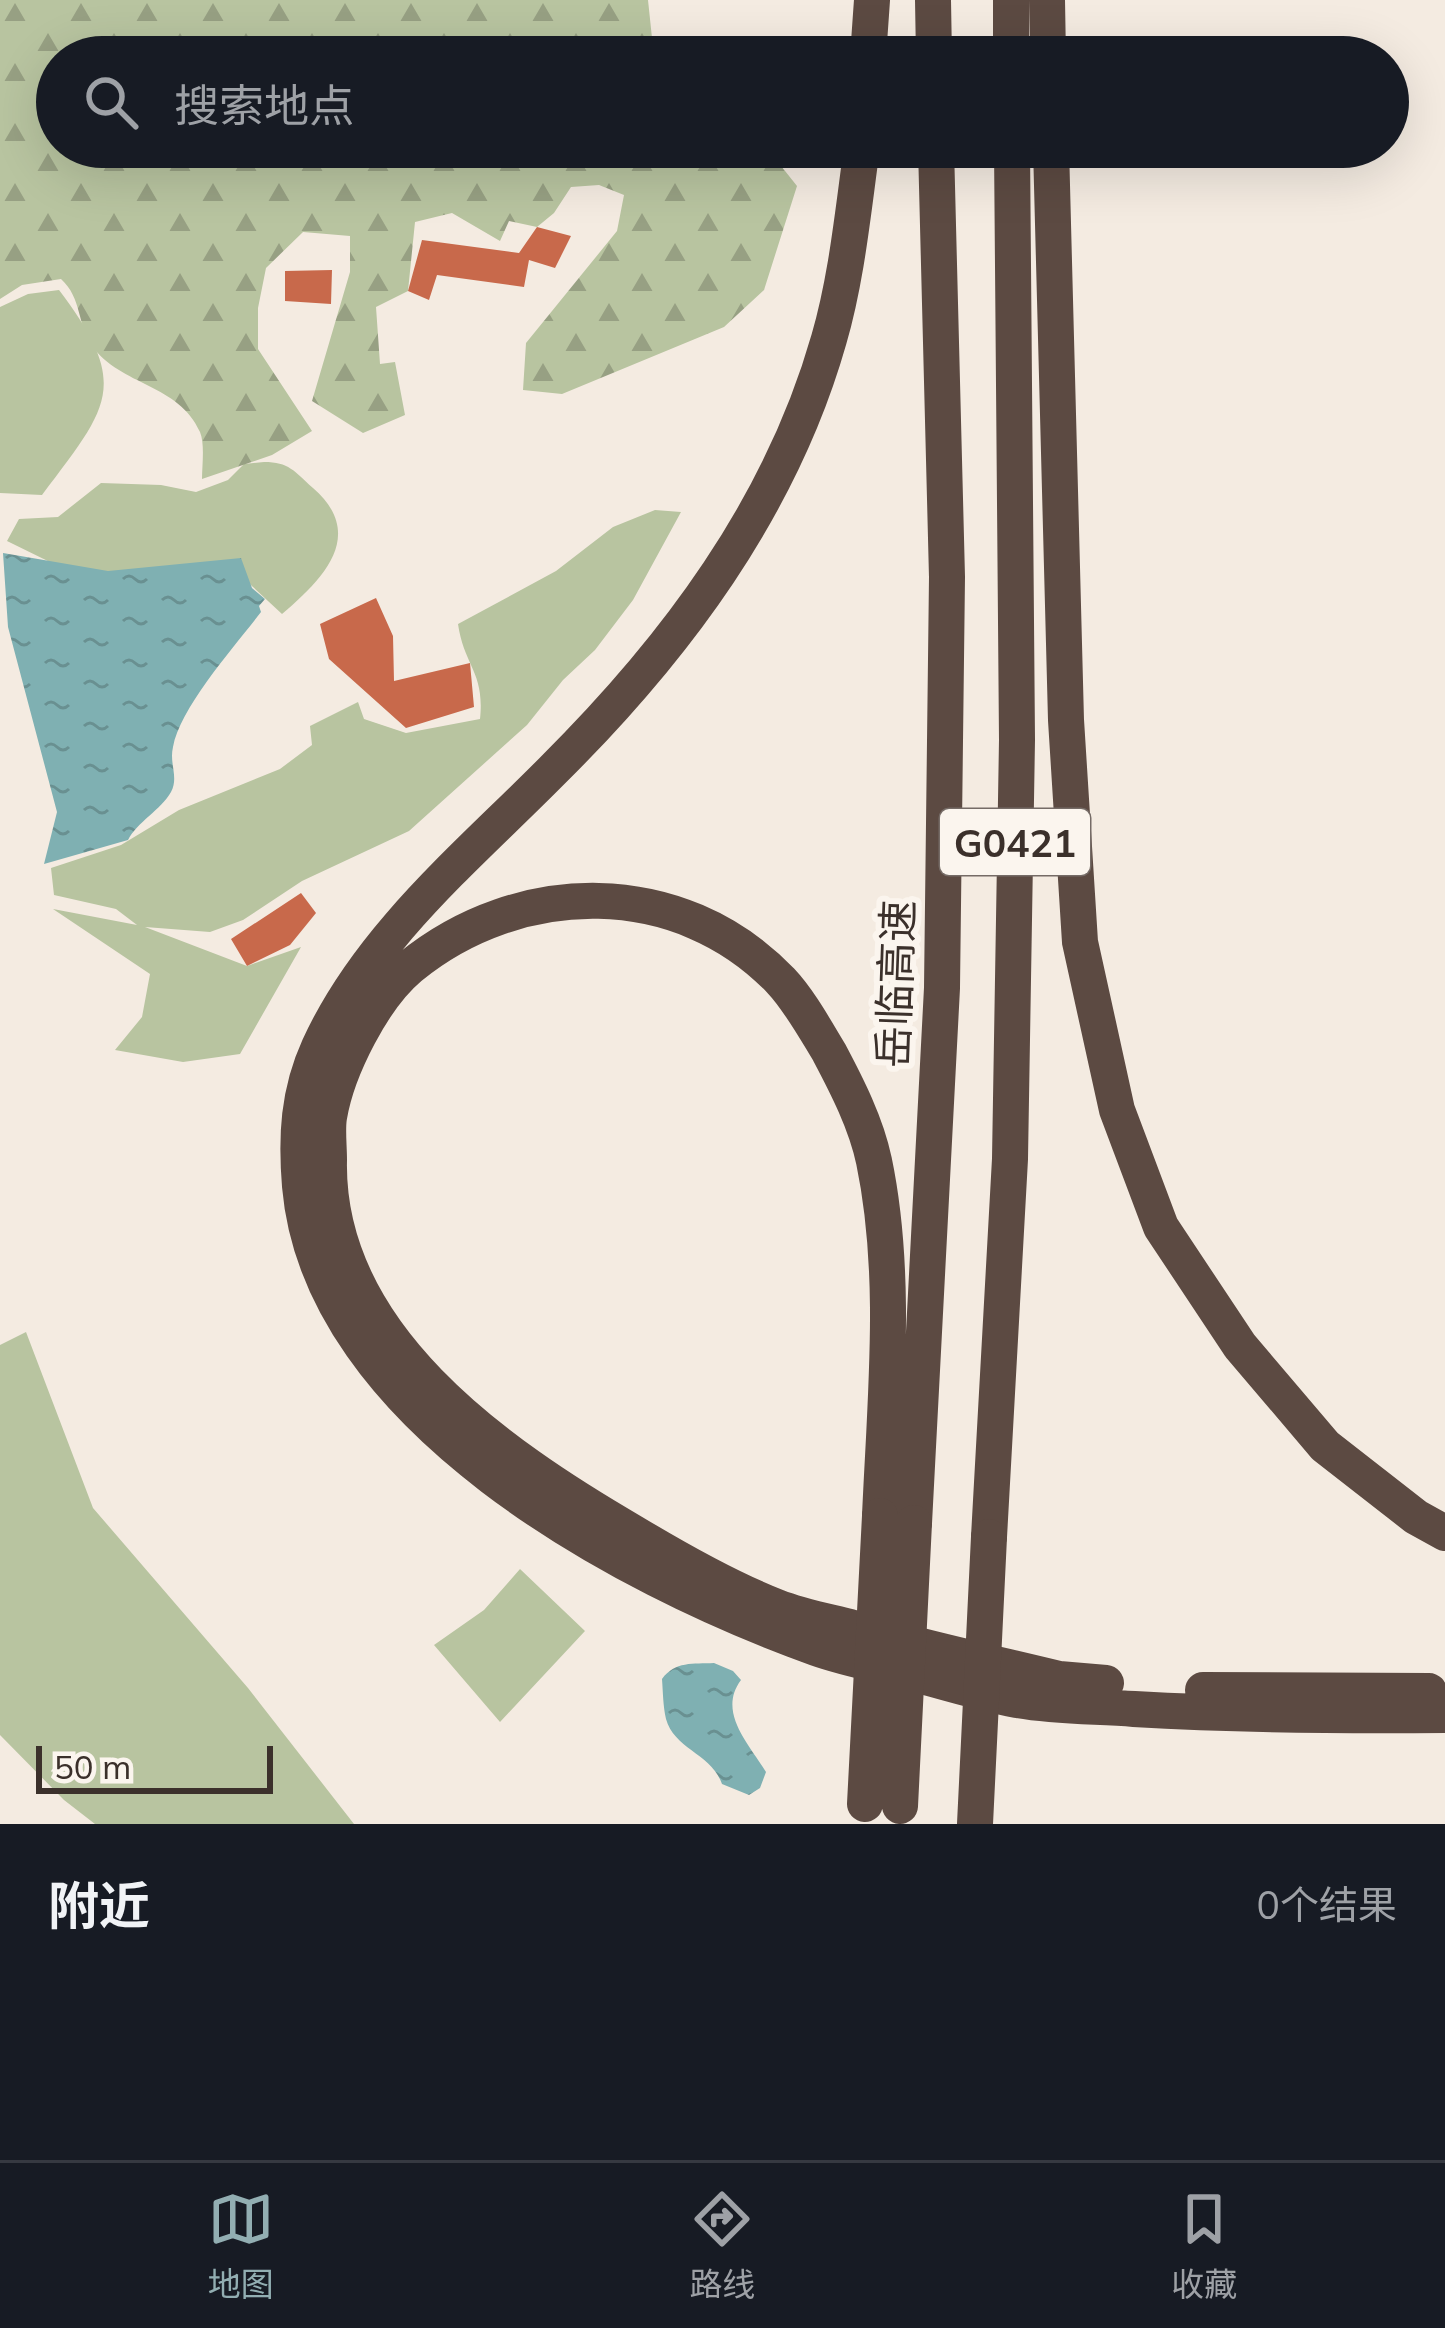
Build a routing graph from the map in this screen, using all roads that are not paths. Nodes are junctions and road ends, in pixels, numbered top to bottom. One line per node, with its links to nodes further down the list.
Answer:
1 (872, 0): 5 (highway)
2 (933, 0): 6 (highway)
3 (1011, 0): 7 (highway)
4 (1047, 0): 8 (highway)
5 (869, 36)
6 (934, 36)
7 (1011, 36)
8 (1048, 36)
9 (859, 168): 16 (highway)
10 (937, 168): 13 (highway, 岳临高速 / G0421)
11 (1012, 168): 18 (highway, G0421, bridge)
12 (1052, 168): 14 (highway)
13 (897, 1520): 15 (highway); 17 (highway, bridge)
14 (1445, 1533)
15 (1445, 1691)
16 (1445, 1715)
17 (883, 1814)
18 (975, 1824)

